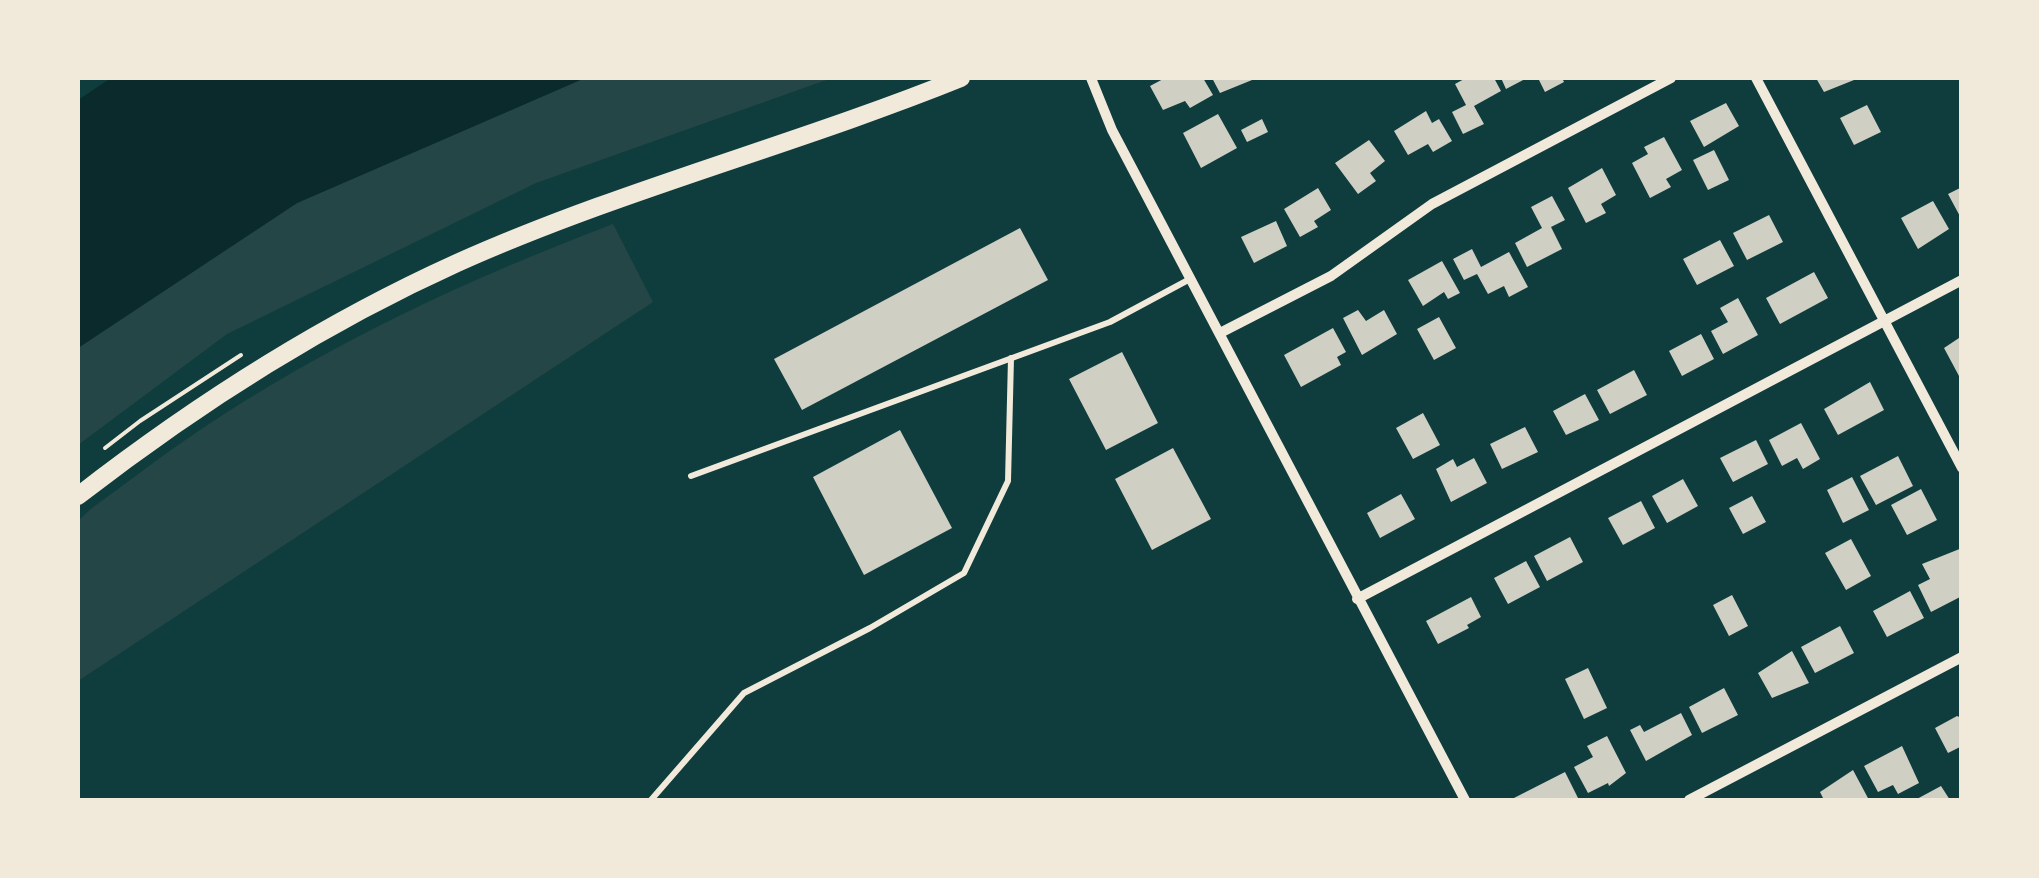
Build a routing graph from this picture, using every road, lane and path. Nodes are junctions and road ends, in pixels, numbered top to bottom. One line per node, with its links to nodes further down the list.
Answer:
1 (960, 78): 12 (street)
2 (1091, 78): 5 (street)
3 (1671, 78): 8 (street)
4 (1756, 78): 7 (street)
5 (1191, 278): 8 (street); 9 (lane)
6 (1962, 280): 7 (street)
7 (1884, 319): 10 (street); 13 (street)
8 (1220, 333): 13 (street)
9 (1011, 358): 11 (lane); 15 (lane)
10 (1962, 468)
11 (691, 476)
12 (78, 496)
13 (1358, 599): 16 (street)
14 (1962, 657): 17 (street)
15 (650, 800)
16 (1464, 800)
17 (1689, 800)

